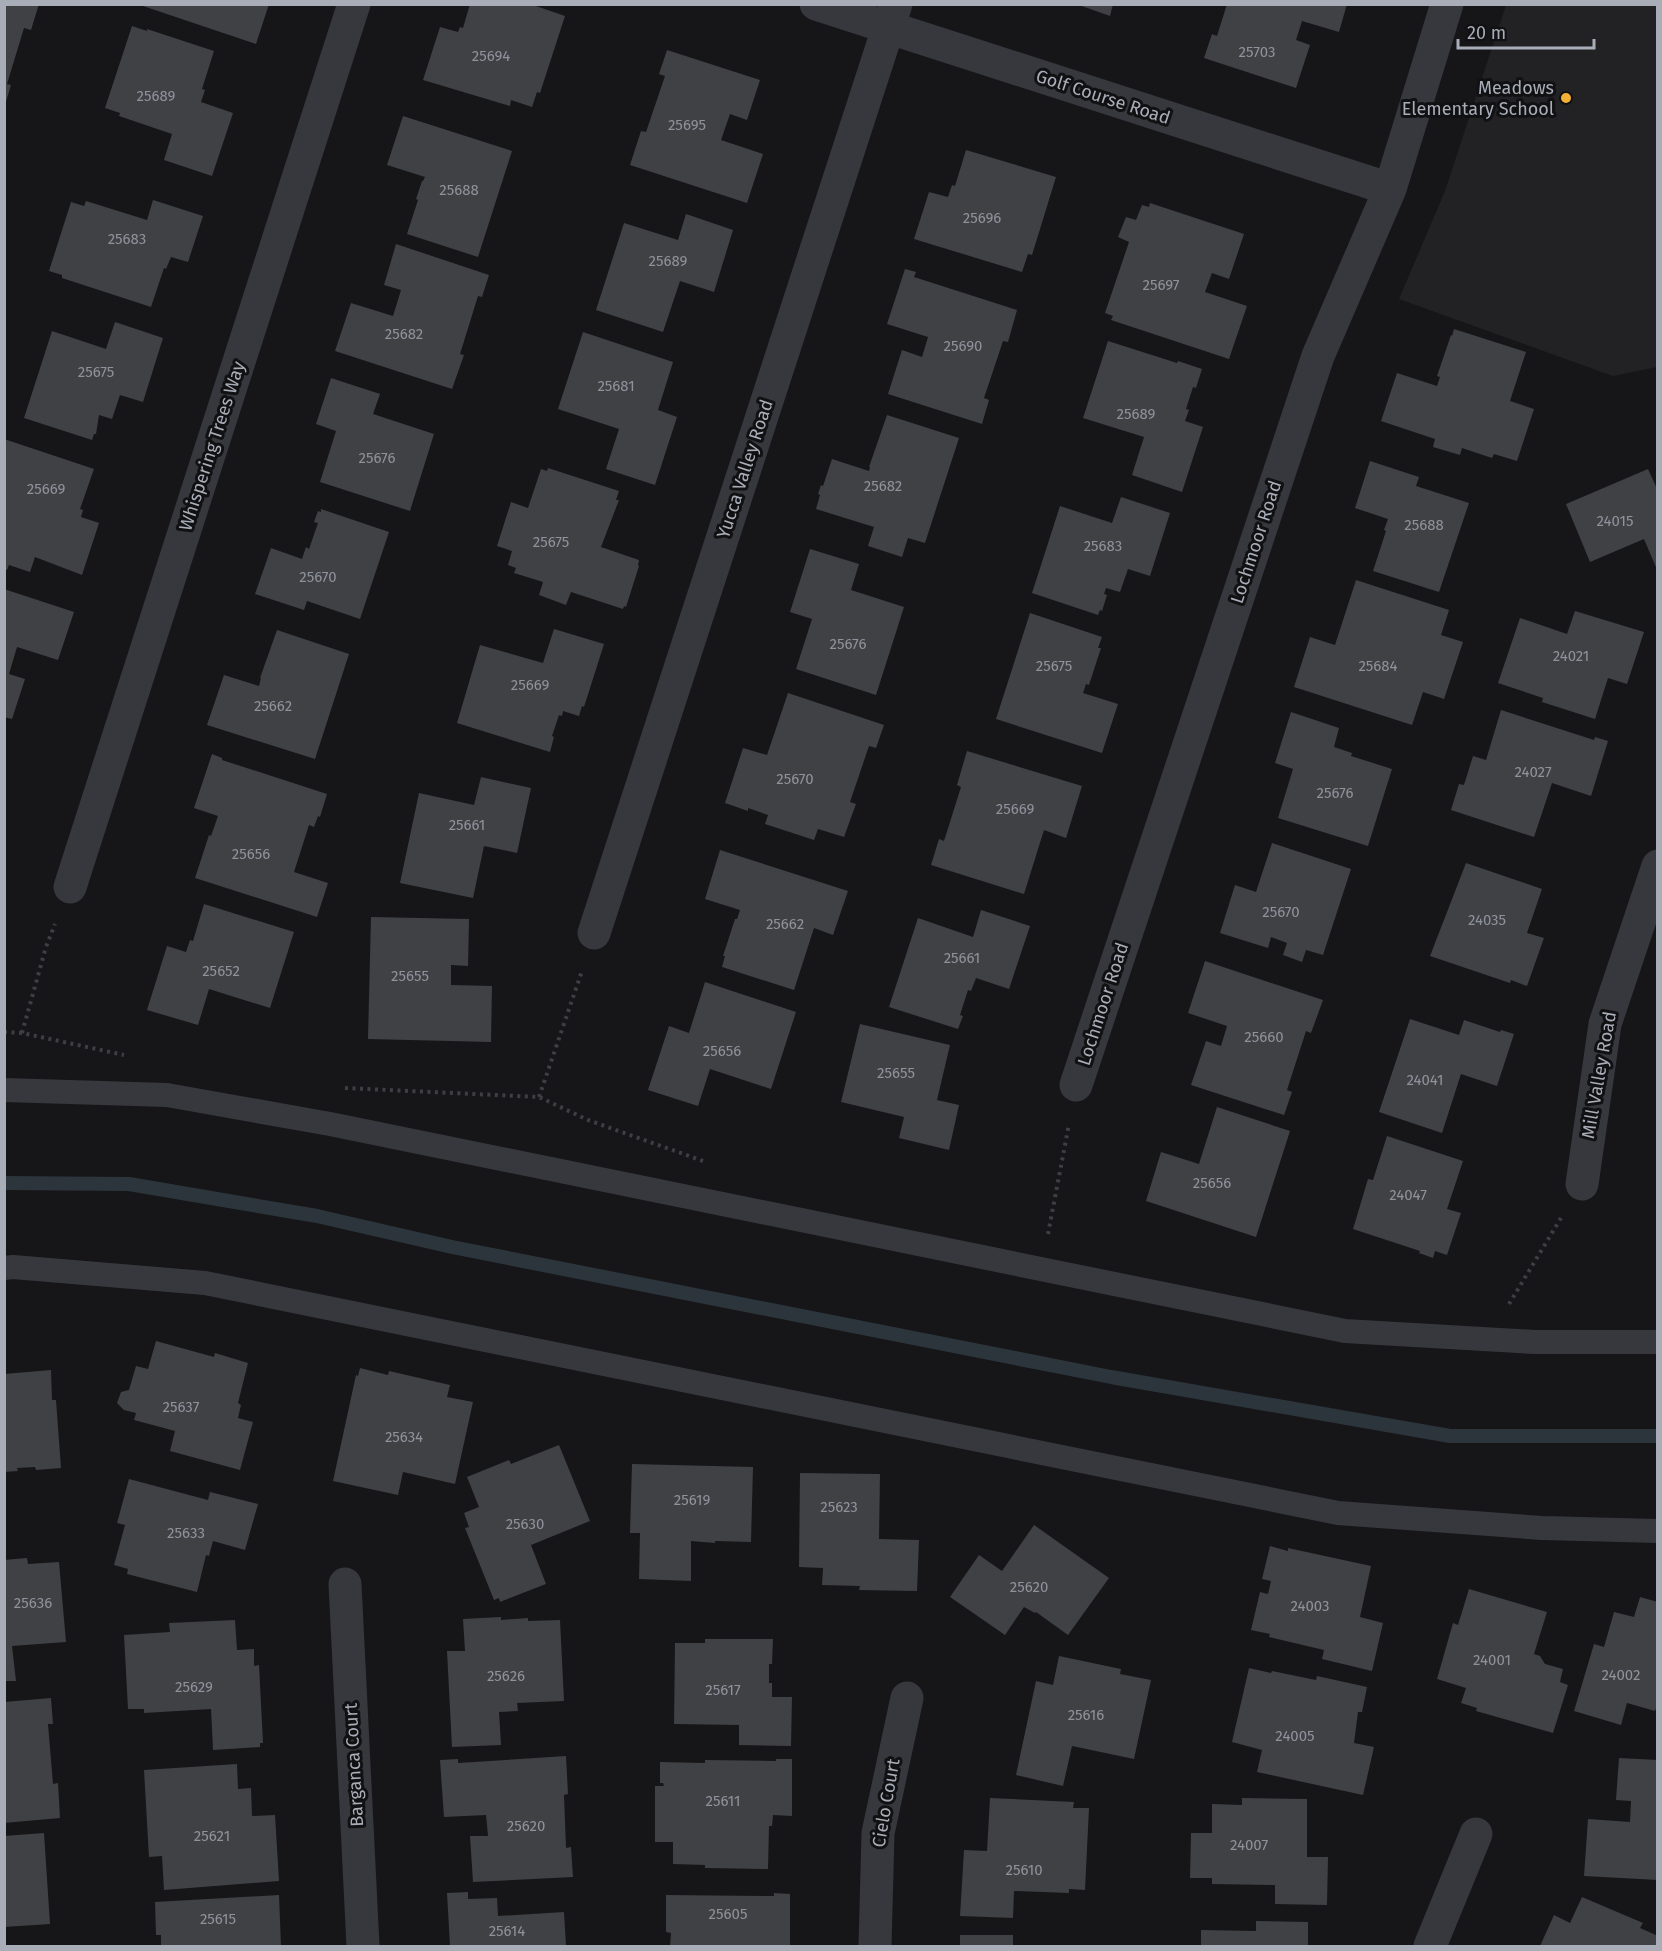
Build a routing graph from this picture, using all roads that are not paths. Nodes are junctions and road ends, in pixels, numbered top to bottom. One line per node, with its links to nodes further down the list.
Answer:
1 (354, 4): 7 (street, Whispering Trees Way)
2 (816, 4): 4 (street, Golf Course Road)
3 (1447, 4): 5 (street, Lochmoor Road)
4 (892, 16): 5 (street, Golf Course Road); 8 (street, Yucca Valley Road)
5 (1390, 189): 9 (street, Lochmoor Road)
6 (1658, 866): 11 (street, Mill Valley Road)
7 (70, 887)
8 (594, 933)
9 (1076, 1085)
10 (4, 1090): 13 (lane)
11 (1582, 1184)
12 (4, 1268): 14 (lane)
13 (1658, 1342)
14 (1658, 1531)
15 (345, 1584): 18 (street, Barganca Court)
16 (907, 1698): 19 (street, Cielo Court)
17 (1476, 1834): 20 (street)
18 (363, 1947)
19 (875, 1947)
20 (1430, 1947)

